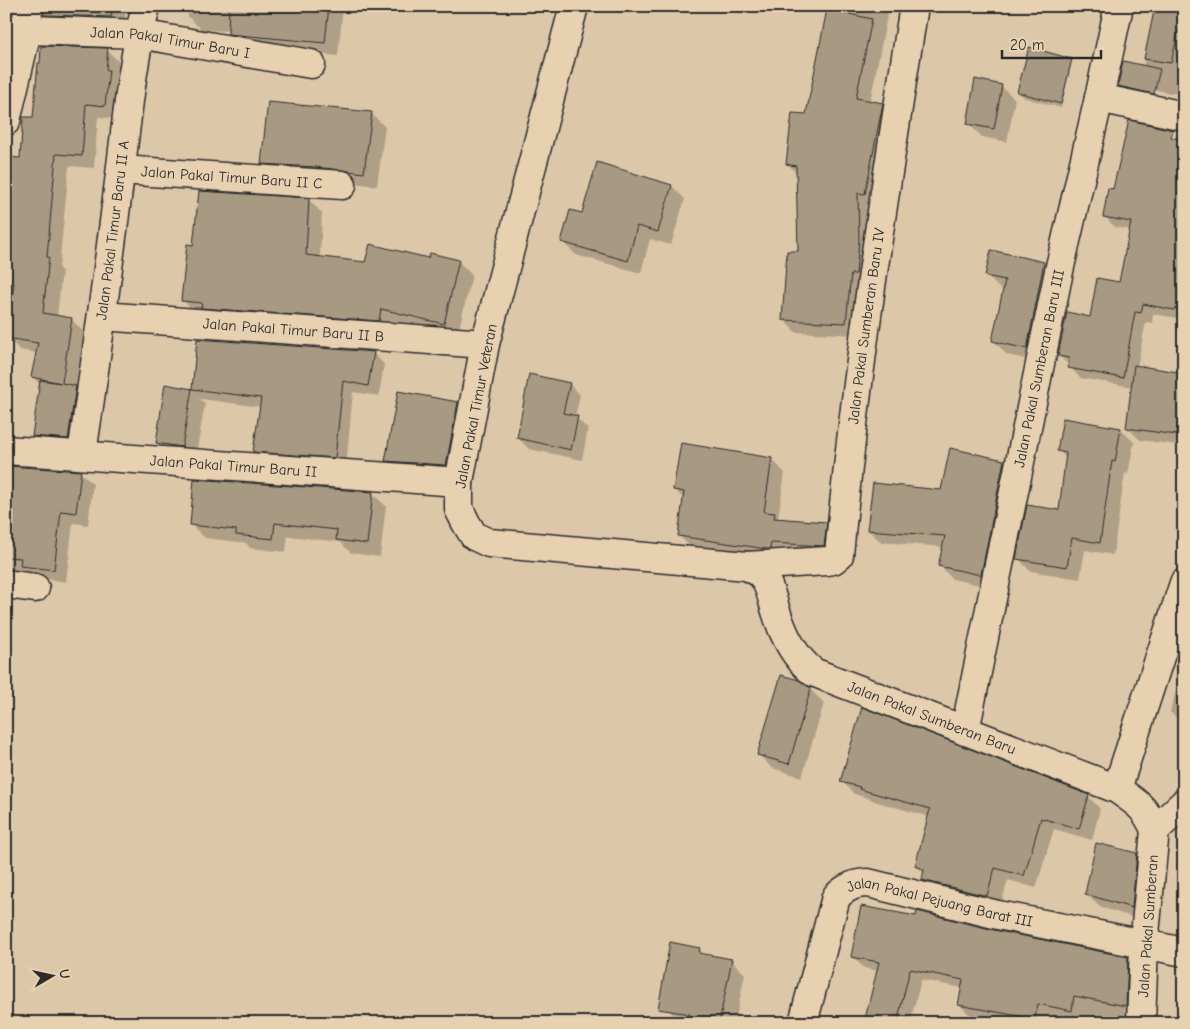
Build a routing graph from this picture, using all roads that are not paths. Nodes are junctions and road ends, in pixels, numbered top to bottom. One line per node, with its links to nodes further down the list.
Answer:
1 (146, 6): 6 (street, Jalan Pakal Timur Baru II A)
2 (574, 6): 14 (street, Jalan Pakal Timur Veteran)
3 (914, 6): 18 (street, Jalan Pakal Sumberan Baru IV)
4 (1119, 6): 8 (street, Jalan Pakal Sumberan Baru III)
5 (21, 22): 6 (street, Jalan Pakal Timur Baru I); 10 (street)
6 (139, 34): 7 (street, Jalan Pakal Timur Baru I); 11 (street, Jalan Pakal Timur Baru II A)
7 (311, 64)
8 (1100, 98): 9 (street); 22 (street, Jalan Pakal Sumberan Baru III)
9 (1184, 116)
10 (6, 121)
11 (121, 170): 12 (street, Jalan Pakal Timur Baru II C); 13 (street, Jalan Pakal Timur Baru II A)
12 (342, 185)
13 (102, 316): 14 (street, Jalan Pakal Timur Baru II B); 16 (street, Jalan Pakal Timur Baru II A)
14 (485, 344): 17 (street, Jalan Pakal Timur Veteran)
15 (6, 450): 16 (street, Jalan Pakal Timur Baru II)
16 (82, 454): 17 (street, Jalan Pakal Timur Baru II)
17 (459, 482): 18 (street, Jalan Pakal Timur Veteran)
18 (748, 566): 22 (street, Jalan Pakal Sumberan Baru)
19 (1184, 583): 23 (street)
20 (6, 584): 21 (street)
21 (35, 588)
22 (966, 731): 23 (street, Jalan Pakal Sumberan Baru)
23 (1118, 790): 25 (street, Jalan Pakal Sumberan Baru)
24 (1184, 803): 25 (street)
25 (1155, 830): 26 (street, Jalan Pakal Sumberan)
26 (1144, 945): 27 (street, Jalan Pakal Pejuang Barat III); 28 (street, Jalan Pakal Pejuang Barat III); 29 (street, Jalan Pakal Sumberan)
27 (1184, 952)
28 (803, 1023)
29 (1141, 1023)

